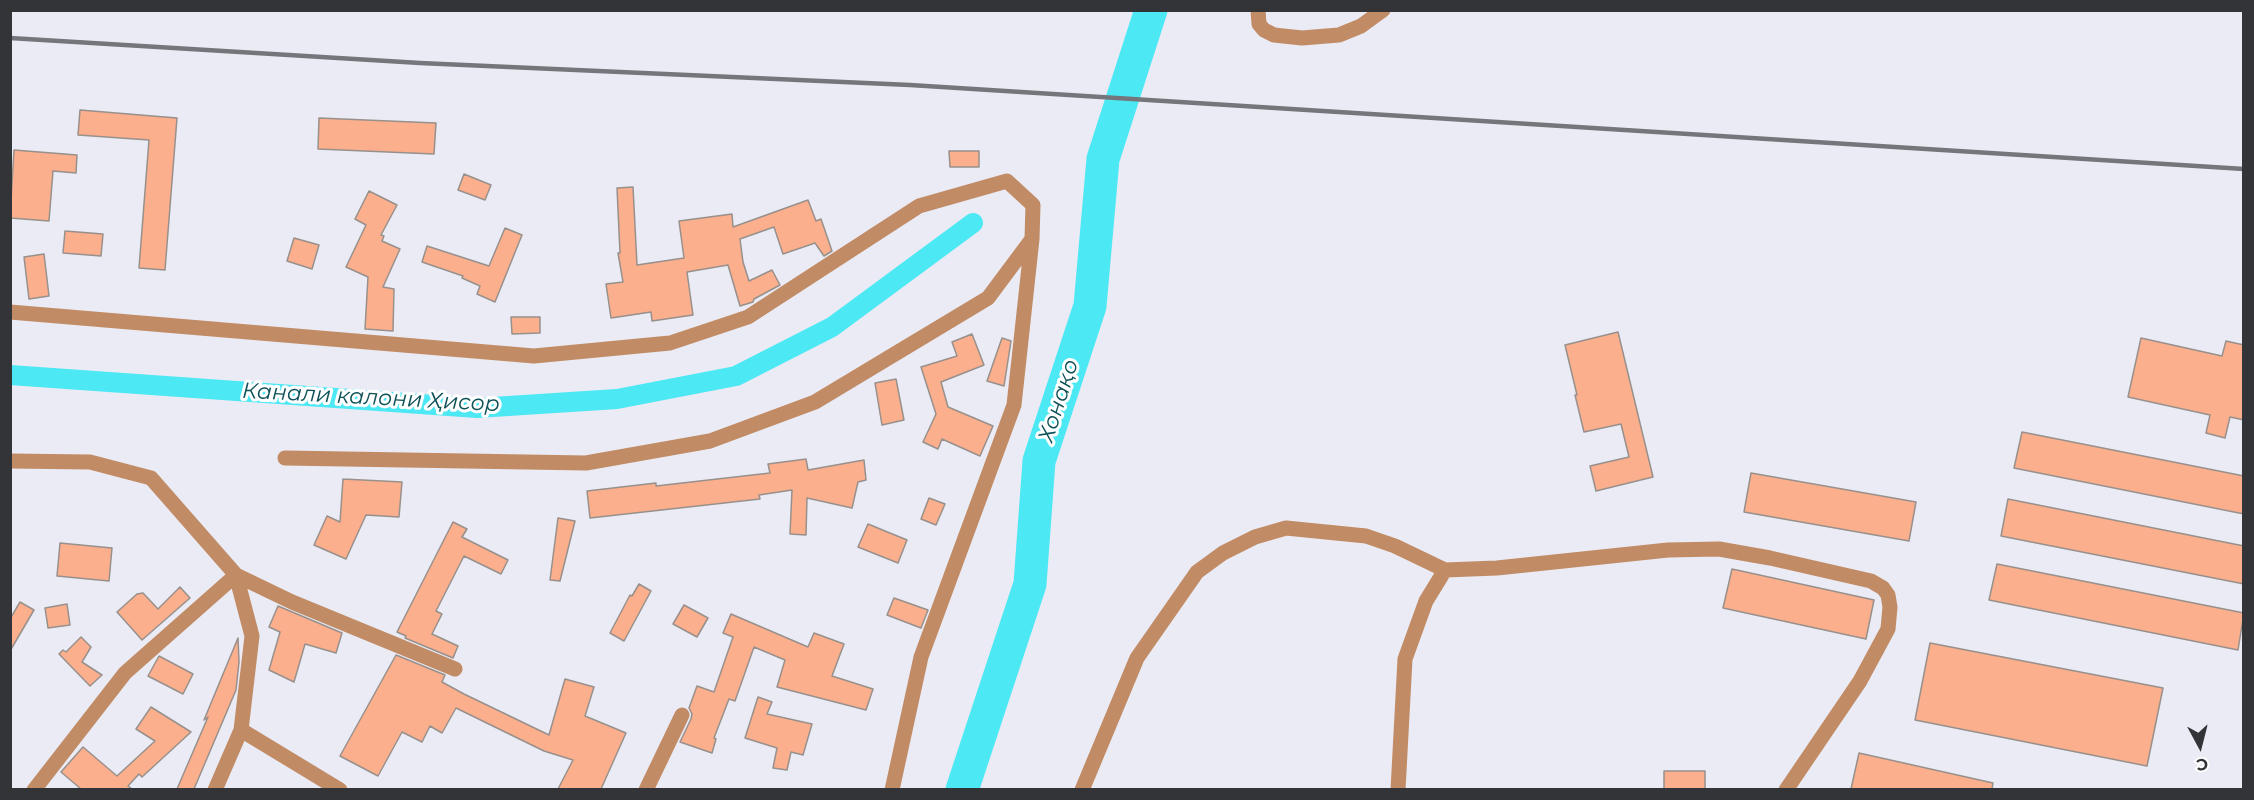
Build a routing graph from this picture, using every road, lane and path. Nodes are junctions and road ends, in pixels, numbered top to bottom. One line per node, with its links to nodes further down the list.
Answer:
1 (1258, 10): 2 (street)
2 (1383, 10)
3 (1032, 239): 4 (street); 5 (street); 16 (street)
4 (10, 312)
5 (285, 458)
6 (10, 461): 8 (street)
7 (1445, 570): 17 (street); 18 (street); 19 (street)
8 (236, 575): 9 (street); 11 (street); 12 (street)
9 (455, 669)
10 (681, 715): 15 (street)
11 (241, 730): 13 (street); 14 (street)
12 (34, 789)
13 (215, 789)
14 (340, 789)
15 (646, 789)
16 (892, 789)
17 (1082, 789)
18 (1398, 789)
19 (1786, 789)

